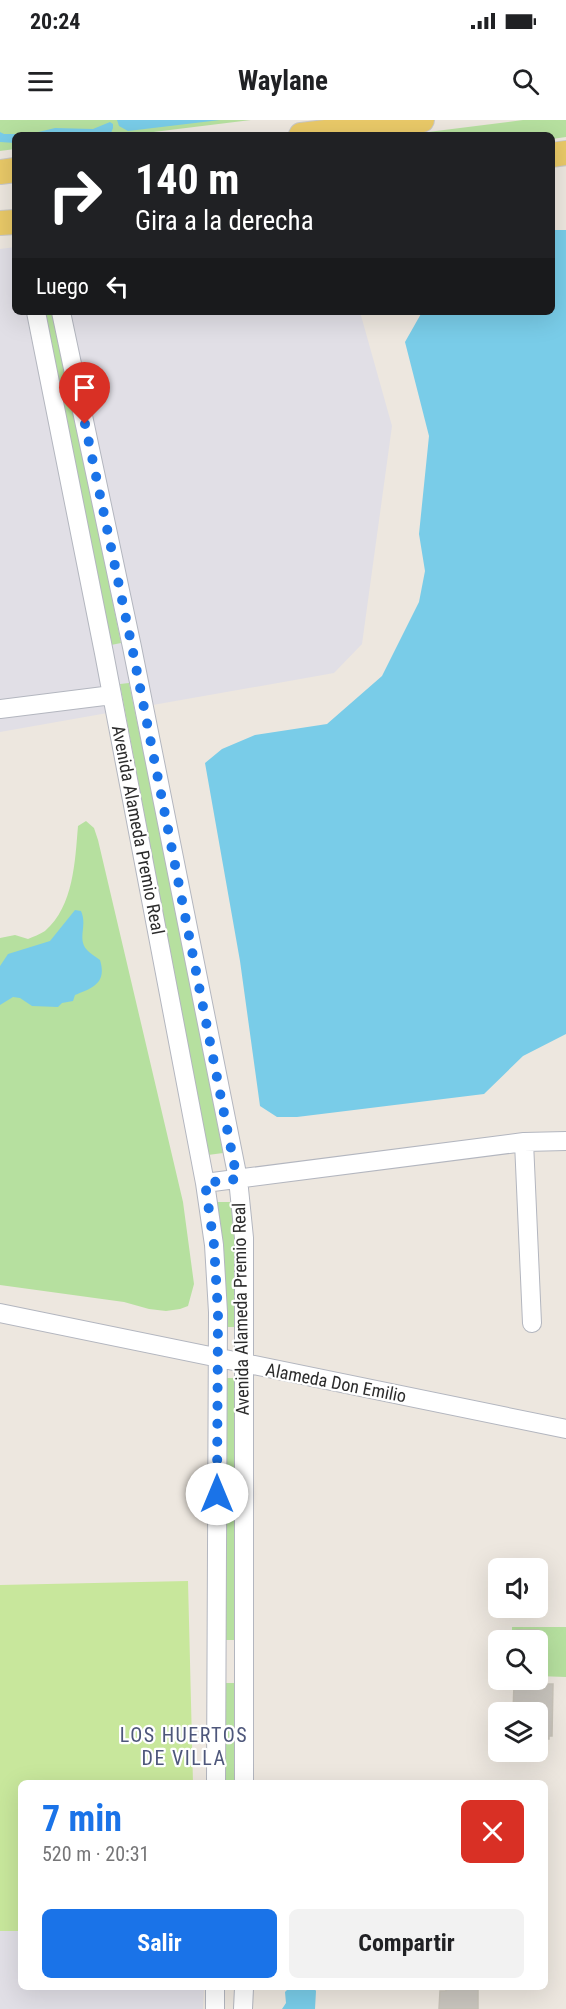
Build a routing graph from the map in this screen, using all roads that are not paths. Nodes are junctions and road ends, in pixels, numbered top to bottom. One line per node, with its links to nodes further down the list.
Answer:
1 (422, 120): 2 (main road)
2 (325, 132)
3 (37, 315): 5 (street, Avenida Alameda Premio Real)
4 (62, 315): 9 (street, Avenida Alameda Premio Real)
5 (112, 695): 6 (street); 10 (street, Avenida Alameda Premio Real)
6 (0, 709)
7 (566, 1141): 8 (street)
8 (524, 1142): 9 (street); 12 (street)
9 (237, 1179): 10 (street); 14 (street, Avenida Alameda Premio Real)
10 (205, 1183): 13 (street, Avenida Alameda Premio Real)
11 (0, 1313): 13 (street, Alameda Don Emilio)
12 (532, 1323)
13 (217, 1359): 14 (street, Alameda Don Emilio); 16 (street, Avenida Alameda Premio Real)
14 (243, 1364): 15 (street, Alameda Don Emilio); 17 (street, Avenida Alameda Premio Real)
15 (566, 1429)
16 (216, 1780)
17 (244, 1780)
18 (215, 1990): 20 (street)
19 (244, 1990): 21 (street)
20 (215, 2009)
21 (243, 2009)

